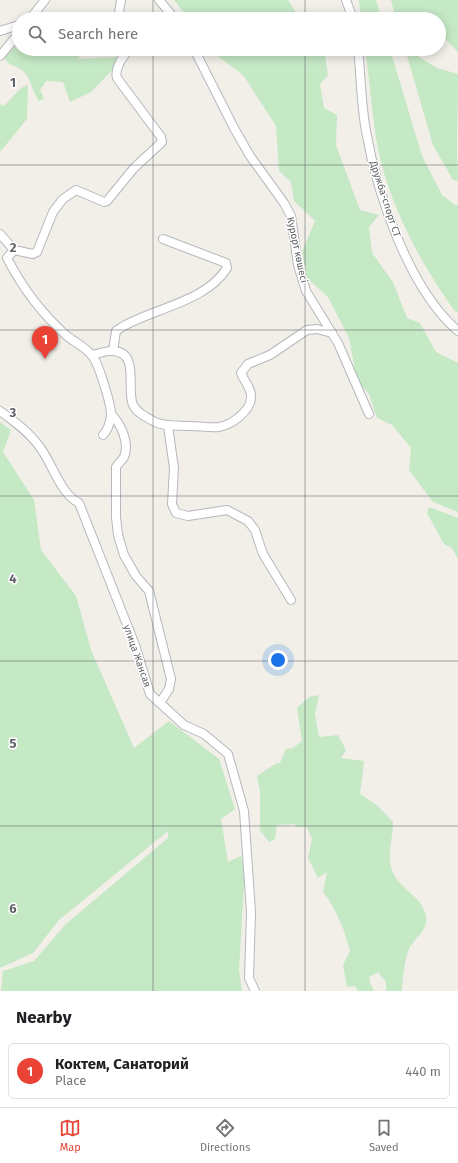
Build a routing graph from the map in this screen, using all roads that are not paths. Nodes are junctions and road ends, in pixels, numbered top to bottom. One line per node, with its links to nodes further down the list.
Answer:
1 (45, 0): 6 (street)
2 (121, 0): 7 (street)
3 (159, 0): 8 (street)
4 (346, 0): 9 (street)
5 (353, 0): 10 (street)
6 (36, 12)
7 (119, 12)
8 (169, 12)
9 (350, 12)
10 (353, 12)
11 (12, 27): 12 (street)
12 (0, 31)
13 (12, 41): 14 (street)
14 (0, 56)
15 (124, 56): 20 (street)
16 (198, 56): 24 (street, Курорт көшесі)
17 (359, 56): 23 (street, Дружба-спорт СТ)
18 (0, 234): 20 (street)
19 (163, 239): 25 (street)
20 (14, 250): 22 (street)
21 (0, 252): 22 (street)
22 (8, 258): 26 (street)
23 (458, 331)
24 (332, 332): 29 (street, Курорт көшесі); 30 (street)
25 (113, 351): 26 (street); 30 (street)
26 (92, 355): 28 (street)
27 (0, 411): 33 (street, улица Жансая)
28 (111, 414): 31 (street); 33 (street)
29 (369, 414)
30 (168, 426): 32 (street)
31 (103, 435)
32 (291, 600)
33 (160, 703): 34 (street, улица Жансая)
34 (255, 991)

